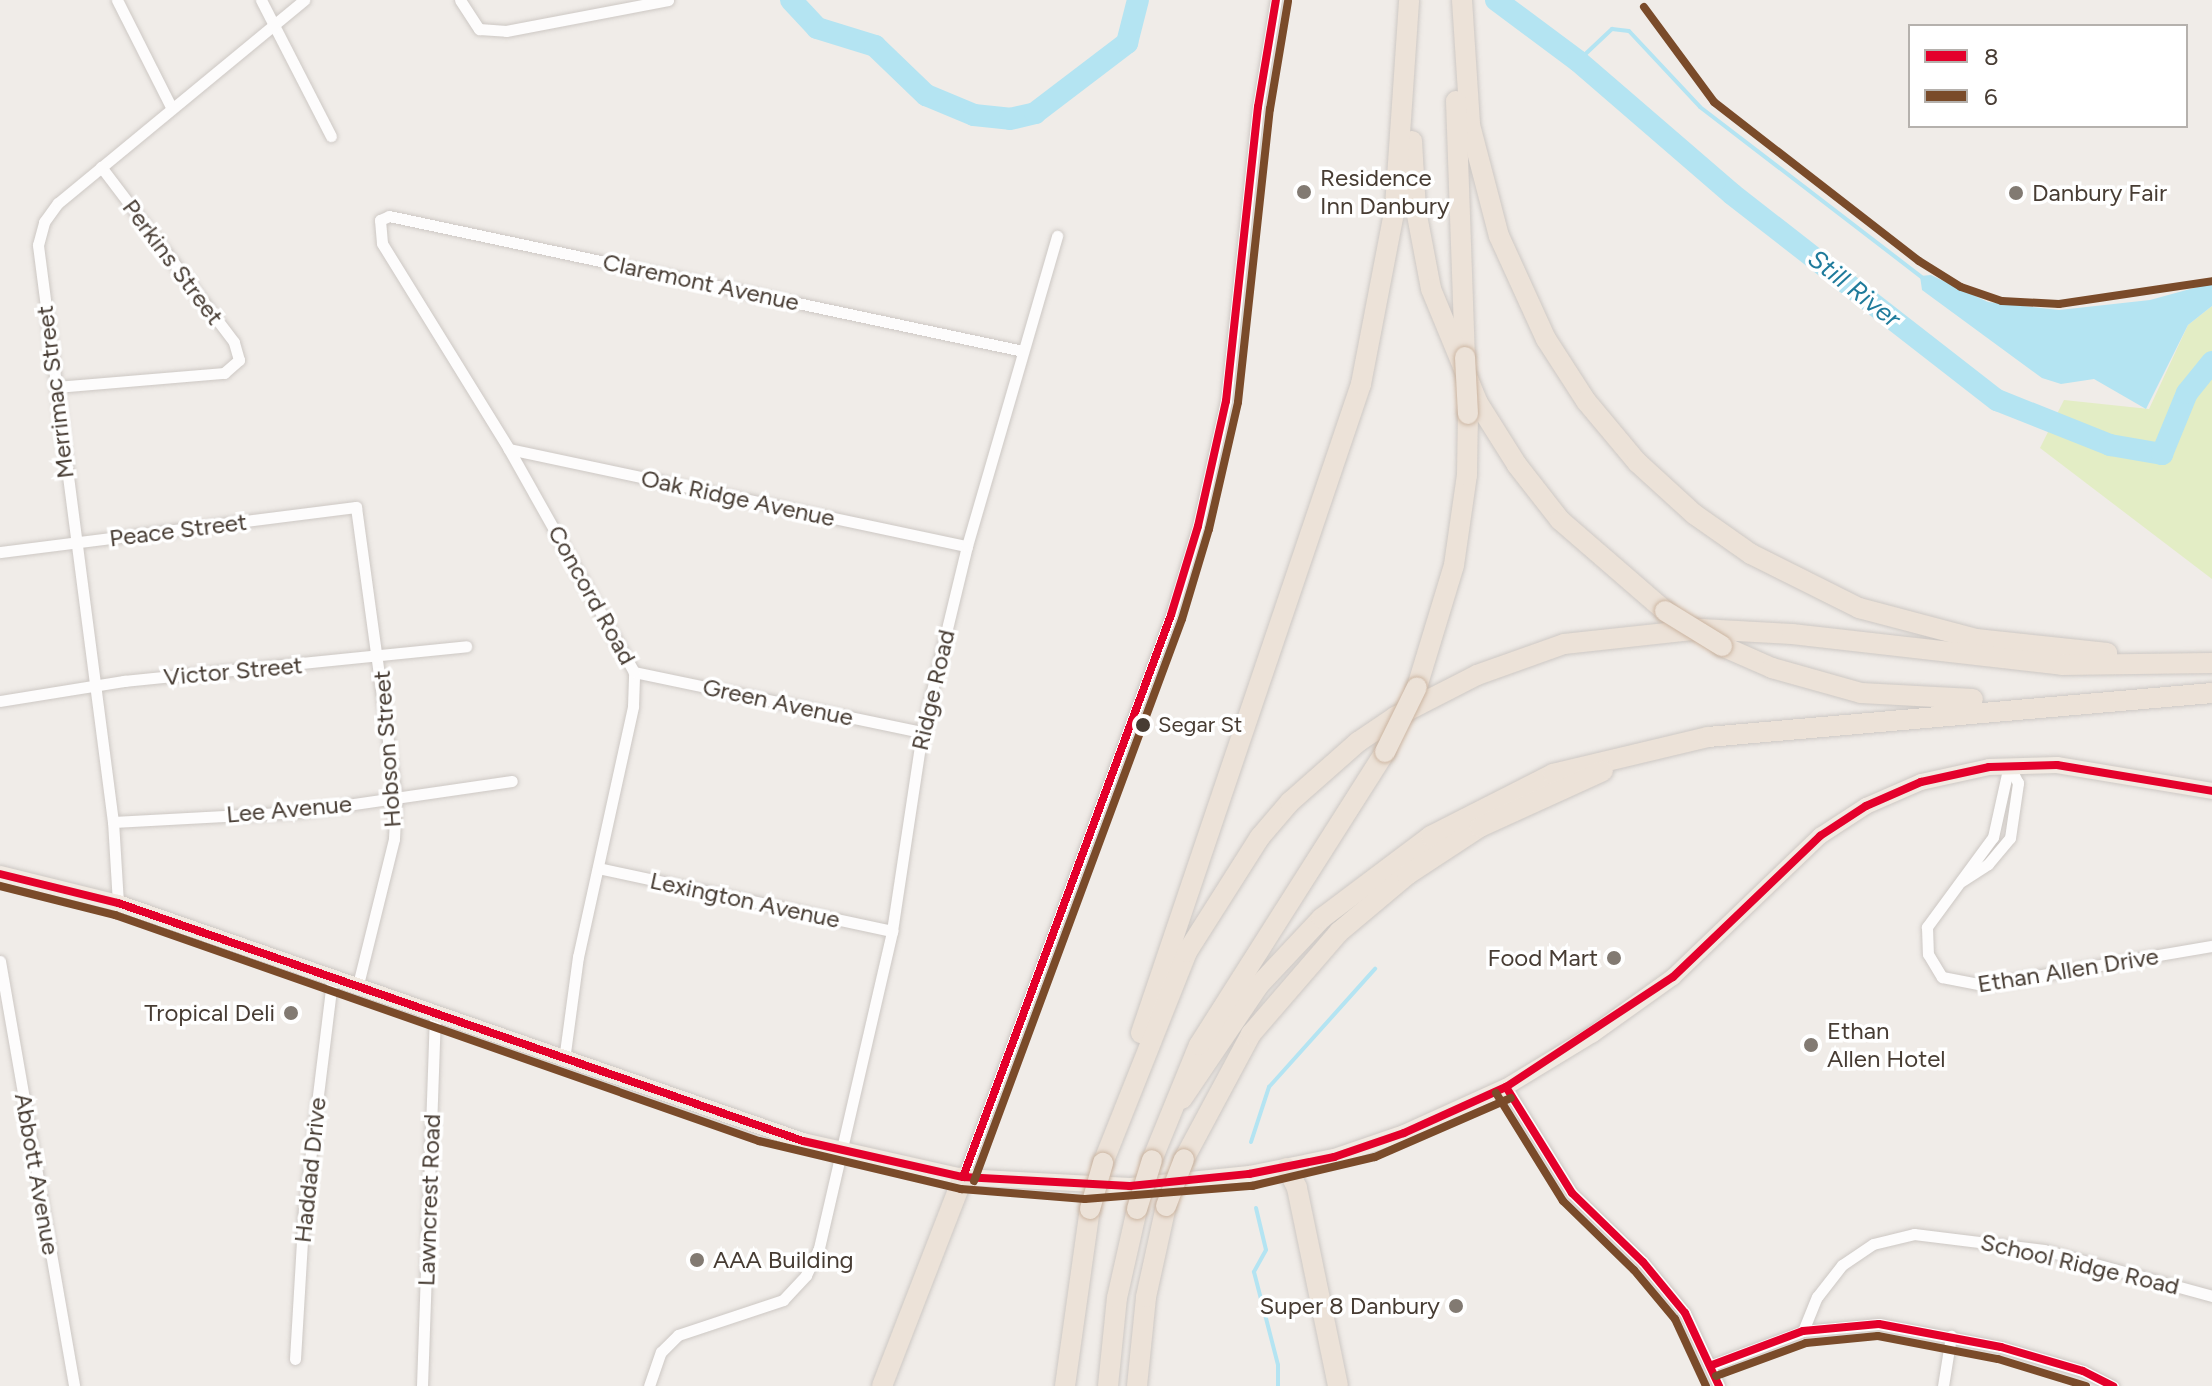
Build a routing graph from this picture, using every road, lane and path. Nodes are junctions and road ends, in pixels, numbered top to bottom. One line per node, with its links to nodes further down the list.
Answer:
1 (117, 0): 12 (street)
2 (261, 0): 9 (street)
3 (304, 0): 9 (street, Merrimac Street)
4 (460, 0): 5 (street)
5 (668, 0)
6 (1276, 0): 53 (street)
7 (1410, 0): 10 (highway)
8 (1460, 0): 11 (highway)
9 (270, 25): 12 (street, Merrimac Street); 13 (street)
10 (1409, 60): 29 (highway, bridge); 51 (highway)
11 (1460, 88): 25 (highway); 49 (highway, bridge)
12 (171, 107): 14 (street, Merrimac Street)
13 (331, 136)
14 (101, 167): 18 (street, Merrimac Street); 18 (street, Perkins Street)
15 (380, 220): 17 (street, Claremont Avenue); 19 (street, Concord Road)
16 (1057, 236): 17 (street, Ridge Road)
17 (1023, 351): 22 (street, Ridge Road)
18 (56, 387): 21 (street, Merrimac Street)
19 (509, 449): 22 (street, Oak Ridge Avenue); 27 (street, Concord Road)
20 (356, 507): 21 (street, Peace Street); 26 (street, Hobson Street)
21 (73, 543): 23 (street, Peace Street); 28 (street, Merrimac Street)
22 (967, 546): 32 (street, Ridge Road)
23 (0, 552)
24 (466, 646): 26 (street, Victor Street)
25 (2210, 654): 51 (highway)
26 (381, 657): 28 (street, Victor Street); 36 (street, Hobson Street)
27 (634, 672): 32 (street, Green Avenue); 38 (street, Concord Road)
28 (96, 688): 30 (street, Victor Street); 37 (street, Merrimac Street)
29 (2212, 691): 31 (highway)
30 (0, 701)
31 (1818, 726): 49 (highway); 66 (highway, bridge)
32 (922, 732): 41 (street, Ridge Road)
33 (2009, 765): 35 (main road); 42 (street, Ethan Allen Drive); 48 (main road)
34 (512, 781): 36 (street, Lee Avenue)
35 (2212, 791)
36 (396, 799): 37 (street, Lee Avenue); 45 (street, Hobson Street)
37 (113, 822): 40 (street, Merrimac Street)
38 (598, 868): 41 (street, Lexington Avenue); 47 (street, Concord Road)
39 (0, 874): 40 (main road)
40 (118, 903): 44 (main road)
41 (892, 931): 50 (street, Ridge Road)
42 (2212, 946)
43 (0, 961): 59 (street, Abbott Avenue)
44 (332, 981): 45 (main road); 57 (street, Haddad Drive)
45 (357, 989): 46 (main road)
46 (435, 1014): 47 (main road); 60 (street, Lawncrest Road)
47 (564, 1060): 50 (main road)
48 (1506, 1087): 52 (main road); 58 (street)
49 (1182, 1099): 65 (highway, bridge)
50 (844, 1152): 53 (main road); 61 (street, Ridge Road)
51 (1103, 1163): 64 (highway, bridge)
52 (1287, 1168): 53 (main road); 67 (highway); 68 (highway)
53 (963, 1177): 62 (highway); 63 (highway)
54 (2212, 1296): 55 (street, School Ridge Road)
55 (1803, 1331): 56 (street); 58 (street)
56 (1951, 1336): 70 (street); 71 (street)
57 (295, 1359)
58 (1712, 1365): 69 (street)
59 (74, 1386)
60 (422, 1386)
61 (649, 1386)
62 (882, 1386)
63 (896, 1386)
64 (1067, 1386)
65 (1108, 1386)
66 (1137, 1386)
67 (1326, 1386)
68 (1338, 1386)
69 (1719, 1386)
70 (1943, 1386)
71 (2113, 1386)

